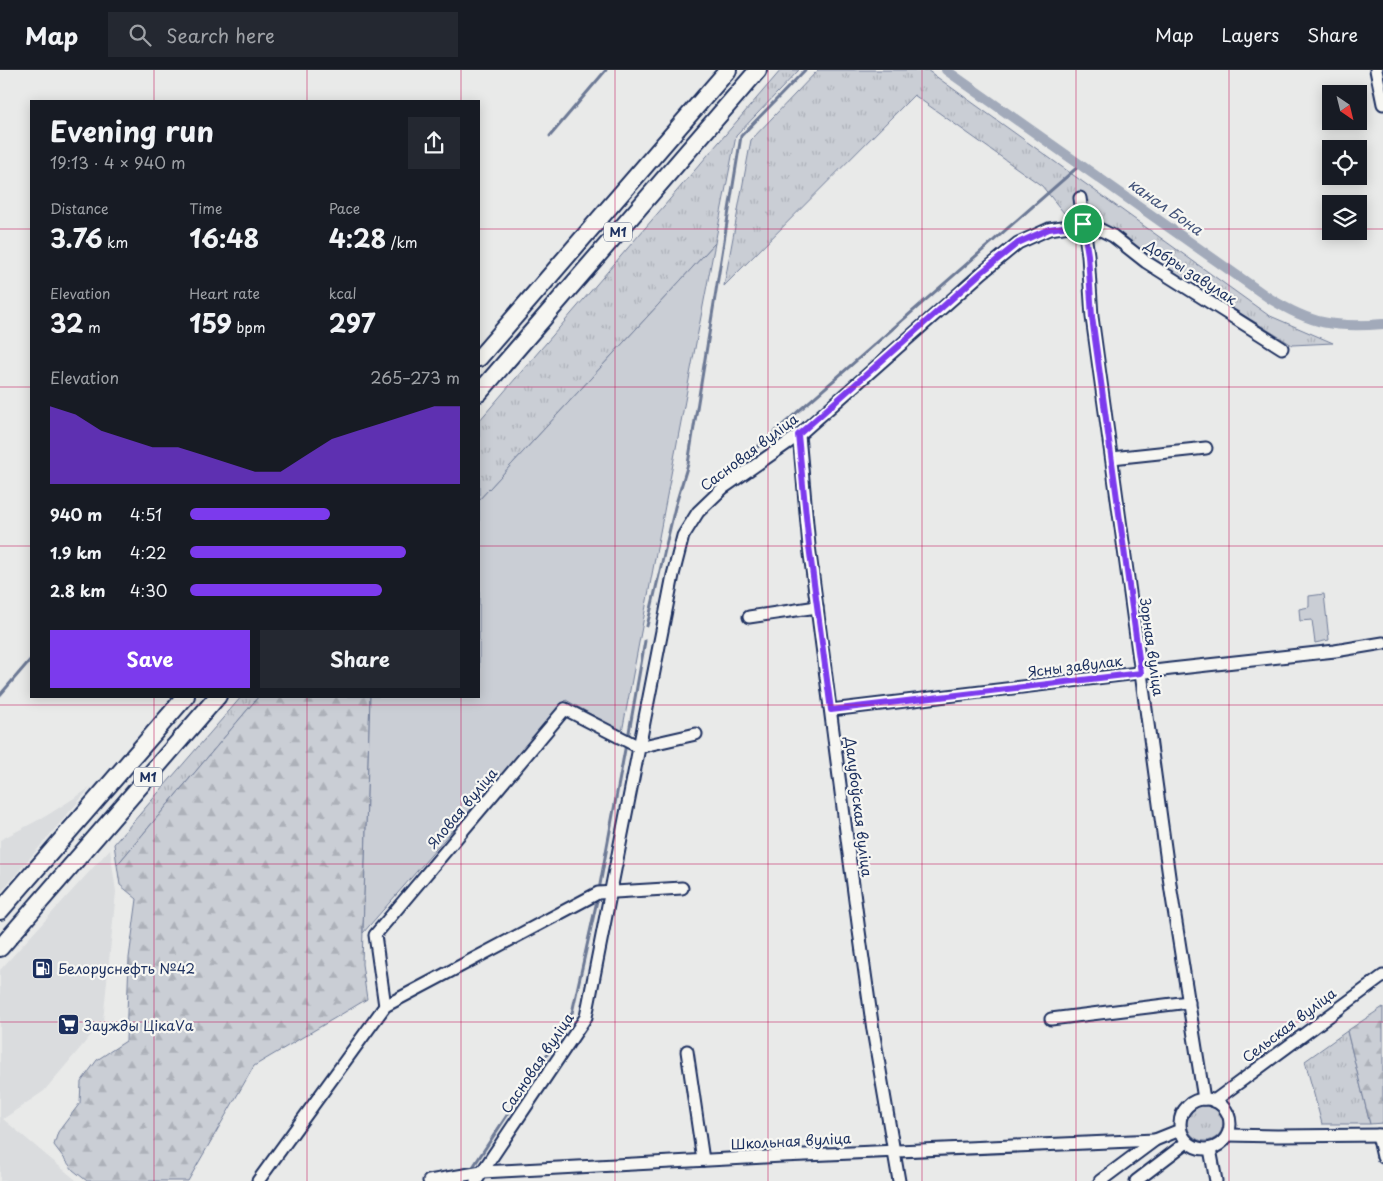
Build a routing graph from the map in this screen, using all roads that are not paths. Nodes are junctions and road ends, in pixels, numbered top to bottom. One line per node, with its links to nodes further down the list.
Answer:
1 (728, 70): 8 (highway, М1)
2 (758, 70): 9 (highway, М1)
3 (1376, 70): 4 (street)
4 (1383, 104)
5 (1080, 198): 6 (street, Зорная вуліца)
6 (1083, 224): 7 (street, Добры завулак); 10 (street, Сасновая вуліца); 12 (street, Зорная вуліца)
7 (1282, 348)
8 (480, 357)
9 (480, 393)
10 (798, 435): 13 (street, Далубоўская вуліца); 21 (street, Сасновая вуліца)
11 (1206, 448): 12 (street)
12 (1112, 458): 16 (street, Зорная вуліца)
13 (817, 607): 14 (street); 19 (street, Далубоўская вуліца)
14 (749, 617)
15 (1383, 643): 16 (street, Ясны завулак)
16 (1141, 673): 19 (street, Ясны завулак); 26 (street, Зорная вуліца)
17 (184, 698): 23 (highway, М1)
18 (216, 698): 24 (highway, М1)
19 (831, 710): 37 (street, Далубоўская вуліца)
20 (696, 734): 21 (street)
21 (639, 747): 27 (street, Яловая вуліца); 40 (street, Сасновая вуліца)
22 (682, 888): 27 (street)
23 (0, 911)
24 (0, 948)
25 (1383, 976): 30 (street, Сельская вуліца)
26 (1189, 1002): 28 (street); 30 (street, Зорная вуліца)
27 (386, 1006): 41 (street)
28 (1051, 1019)
29 (687, 1051): 39 (street)
30 (1209, 1100): 31 (street); 32 (street)
31 (1180, 1130): 34 (street); 35 (street)
32 (1228, 1134): 33 (street); 36 (street)
33 (1381, 1135): 38 (street)
34 (1155, 1140): 37 (street, Школьная вуліца); 44 (street)
35 (1187, 1142): 36 (street); 45 (street)
36 (1210, 1149): 46 (street)
37 (894, 1151): 39 (street, Школьная вуліца); 43 (street, Далубоўская вуліца)
38 (1383, 1157)
39 (703, 1160): 40 (street, Школьная вуліца)
40 (479, 1177): 42 (street, Школьная вуліца)
41 (258, 1181)
42 (429, 1181)
43 (899, 1181)
44 (1100, 1181)
45 (1136, 1181)
46 (1216, 1181)

